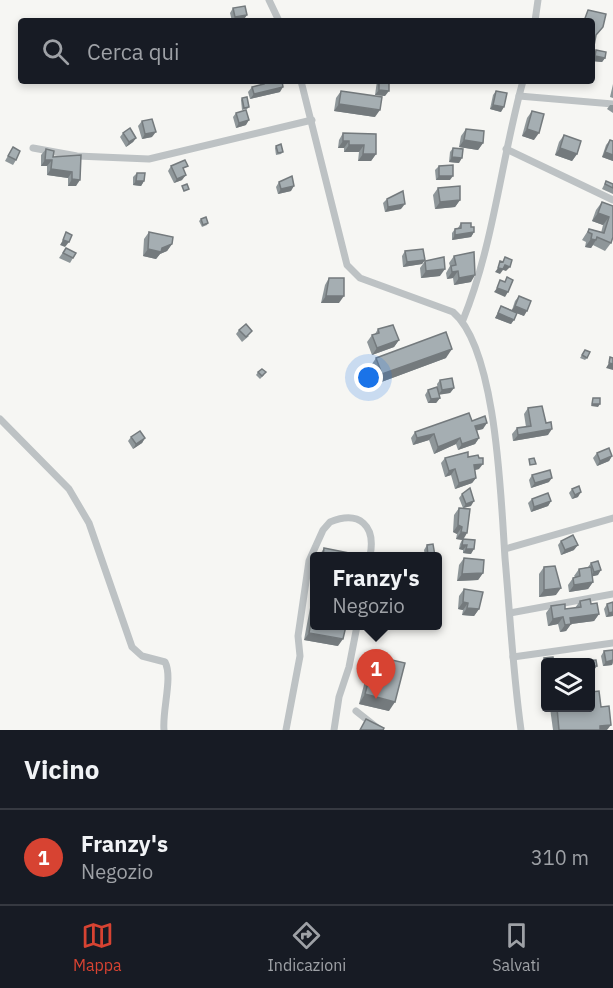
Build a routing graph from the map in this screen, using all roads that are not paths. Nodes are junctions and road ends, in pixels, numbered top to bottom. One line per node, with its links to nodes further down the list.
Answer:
1 (269, 0): 3 (street)
2 (538, 0): 4 (street)
3 (278, 18)
4 (535, 18)
5 (302, 84): 9 (street)
6 (522, 84): 7 (street)
7 (519, 96): 8 (street); 11 (street)
8 (613, 104)
9 (312, 120): 10 (street); 13 (street)
10 (33, 148)
11 (506, 149): 12 (street); 13 (street)
12 (613, 200)
13 (463, 320): 16 (street)
14 (0, 419): 26 (street)
15 (613, 518): 16 (street)
16 (505, 549): 21 (street)
17 (312, 552): 18 (street)
18 (370, 552)
19 (310, 558): 27 (street)
20 (613, 594): 21 (street)
21 (510, 614): 24 (street)
22 (356, 630): 28 (street)
23 (613, 644): 24 (street)
24 (513, 657): 30 (street)
25 (356, 711): 29 (street)
26 (164, 730)
27 (286, 730)
28 (334, 730)
29 (380, 730)
30 (521, 730)

